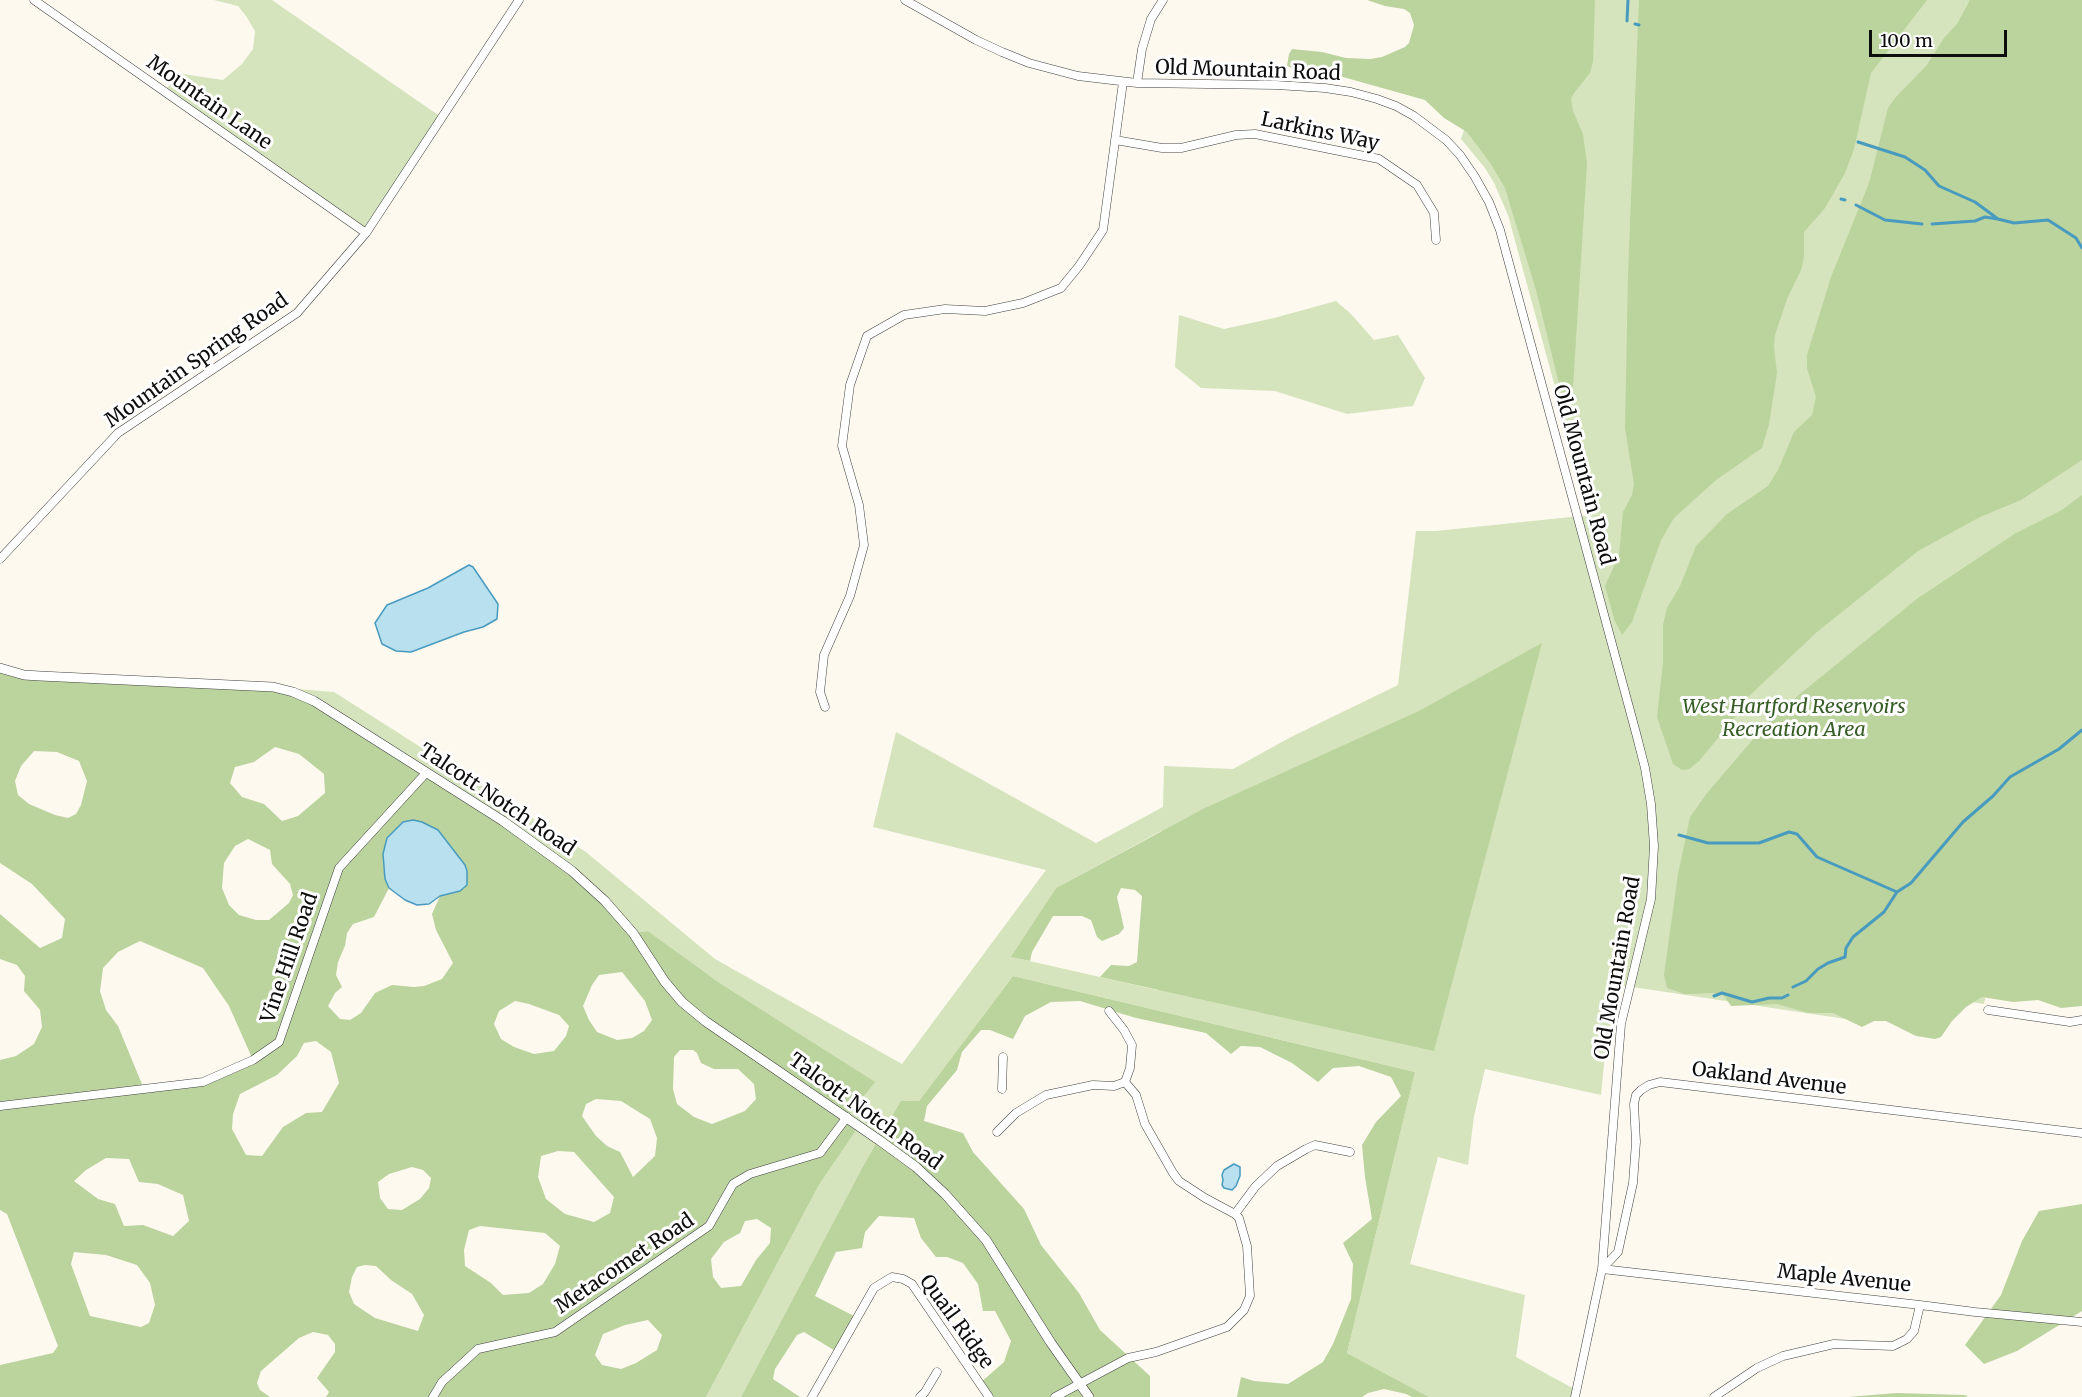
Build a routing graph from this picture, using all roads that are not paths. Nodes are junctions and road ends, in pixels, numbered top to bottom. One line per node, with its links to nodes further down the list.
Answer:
1 (34, 0): 8 (street, Mountain Lane)
2 (519, 0): 8 (street, Mountain Spring Road)
3 (905, 0): 5 (street, Old Mountain Road)
4 (1163, 0): 6 (street)
5 (1123, 82): 6 (street, Old Mountain Road); 7 (street)
6 (1137, 83): 26 (street, Old Mountain Road)
7 (1115, 140): 9 (street, Larkins Way); 12 (street)
8 (366, 233): 10 (street, Mountain Spring Road)
9 (1436, 240)
10 (0, 559)
11 (0, 668): 13 (street, Talcott Notch Road)
12 (825, 707)
13 (426, 774): 20 (street, Vine Hill Road); 21 (street, Talcott Notch Road)
14 (1988, 1010): 16 (street)
15 (1109, 1011): 18 (street)
16 (2082, 1020)
17 (1003, 1057): 19 (street)
18 (1125, 1082): 22 (street); 25 (street)
19 (1002, 1089)
20 (0, 1106)
21 (847, 1117): 30 (street, Talcott Notch Road); 32 (street, Metacomet Road)
22 (997, 1132)
23 (2082, 1133): 26 (street, Oakland Avenue)
24 (1350, 1152): 25 (street)
25 (1235, 1214): 30 (street)
26 (1602, 1269): 27 (street, Maple Avenue); 37 (street, Old Mountain Road)
27 (1920, 1305): 28 (street, Maple Avenue); 38 (street)
28 (2082, 1322)
29 (937, 1372): 34 (street)
30 (1079, 1385): 31 (street, Talcott Notch Road); 36 (street)
31 (1086, 1396)
32 (433, 1397)
33 (812, 1397): 35 (street, Quail Ridge)
34 (920, 1397)
35 (989, 1397)
36 (1055, 1397)
37 (1575, 1397)
38 (1714, 1397)

